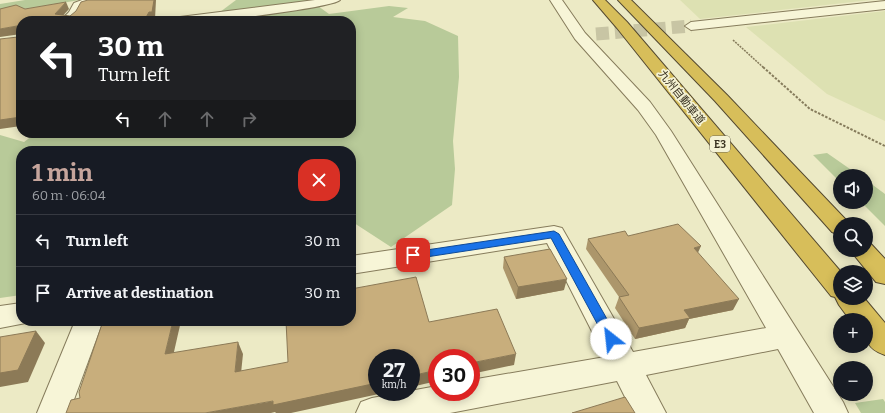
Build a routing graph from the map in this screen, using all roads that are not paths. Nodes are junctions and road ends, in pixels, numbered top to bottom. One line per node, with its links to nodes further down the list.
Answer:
1 (93, 0): 9 (street)
2 (334, 0): 8 (street)
3 (556, 0): 23 (street)
4 (599, 0): 16 (highway, 九州自動車道 / E3)
5 (624, 0): 12 (highway)
6 (224, 5): 8 (street)
7 (885, 5): 11 (street)
8 (215, 15): 10 (street)
9 (72, 16)
10 (209, 16)
11 (691, 26)
12 (833, 219)
13 (868, 257): 15 (highway)
14 (356, 264): 25 (street)
15 (885, 275)
16 (833, 281)
17 (854, 305): 18 (highway)
18 (860, 313)
19 (16, 315): 20 (street)
20 (0, 317)
21 (87, 326): 26 (street)
22 (873, 329): 24 (highway)
23 (787, 336): 25 (street); 29 (street)
24 (885, 344)
25 (626, 365): 27 (street); 28 (street)
26 (53, 413)
27 (372, 413)
28 (650, 413)
29 (832, 413)

